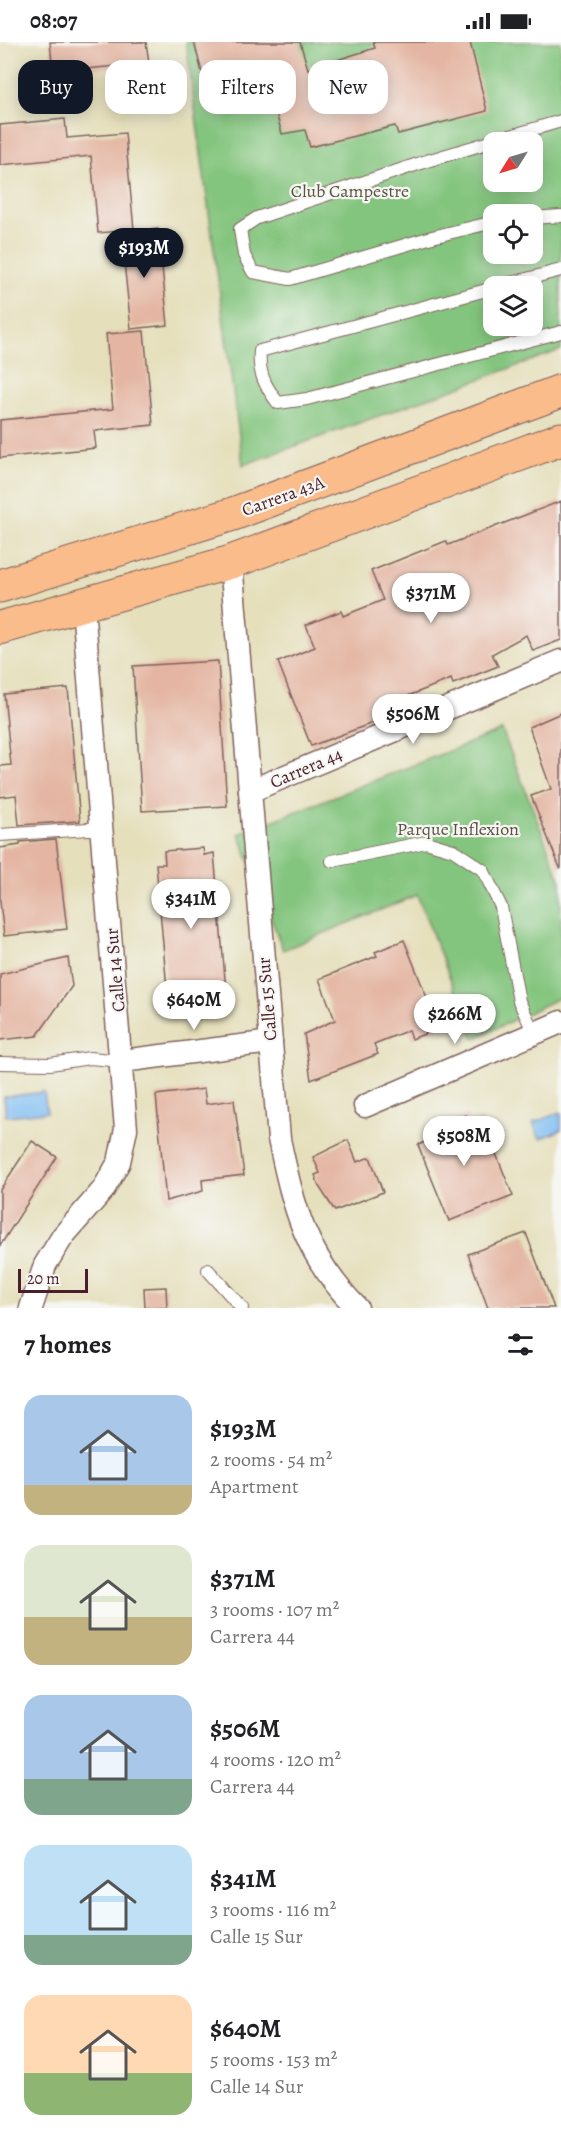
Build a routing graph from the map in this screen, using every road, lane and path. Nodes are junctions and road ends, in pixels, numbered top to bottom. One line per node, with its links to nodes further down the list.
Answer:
1 (561, 121): 4 (lane)
2 (561, 216): 3 (lane)
3 (543, 217)
4 (483, 225)
5 (561, 270): 6 (lane)
6 (538, 276)
7 (483, 291): 8 (lane)
8 (561, 332)
9 (561, 392): 12 (main road, Carrera 43A)
10 (556, 438): 11 (main road)
11 (231, 562): 13 (main road); 16 (street, Calle 15 Sur)
12 (0, 586)
13 (83, 606): 14 (main road); 17 (street, Calle 14 Sur)
14 (0, 628)
15 (561, 661): 16 (street, Carrera 44)
16 (250, 791): 22 (street, Calle 15 Sur)
17 (103, 828): 18 (lane); 23 (street, Calle 14 Sur)
18 (0, 835)
19 (332, 861): 21 (lane)
20 (561, 1022): 21 (street)
21 (534, 1034): 25 (street)
22 (271, 1042): 23 (street); 29 (street, Calle 15 Sur)
23 (122, 1060): 24 (lane); 27 (street, Calle 14 Sur)
24 (0, 1063)
25 (364, 1106)
26 (208, 1270): 28 (lane)
27 (31, 1308)
28 (242, 1308)
29 (357, 1308)

